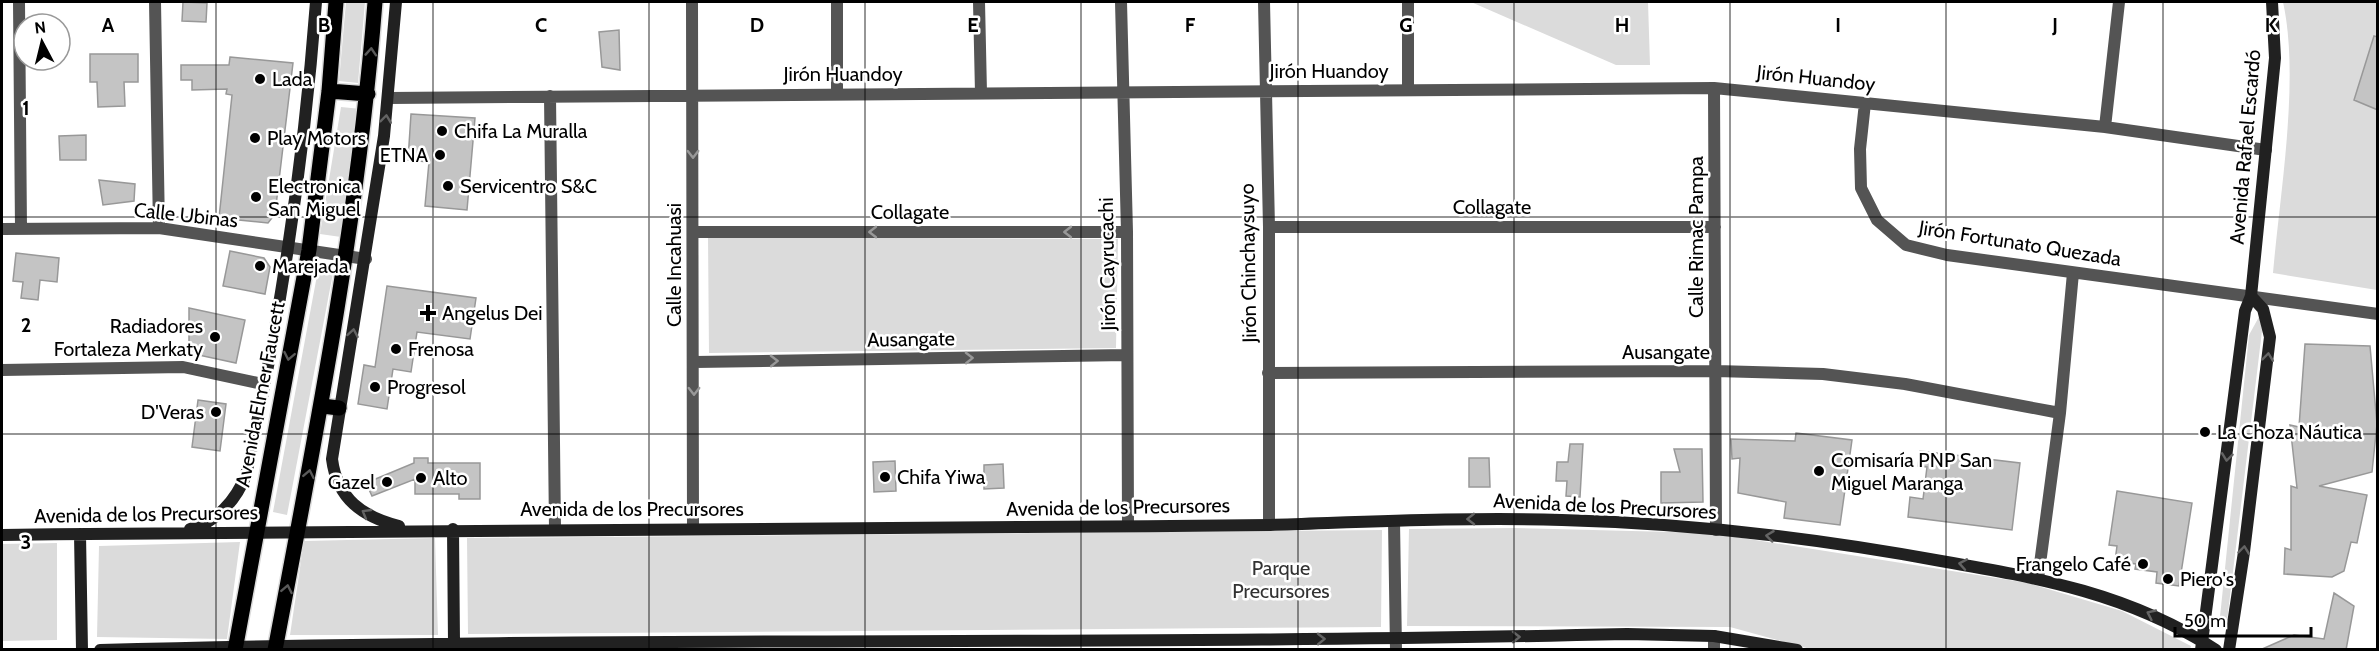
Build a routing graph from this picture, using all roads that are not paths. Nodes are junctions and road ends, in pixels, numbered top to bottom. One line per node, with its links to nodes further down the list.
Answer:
1 (19, 2): 33 (street)
2 (155, 2): 31 (street)
3 (316, 2): 36 (main road, Avenida Elmer Faucett)
4 (336, 2): 17 (main road, Avenida Elmer Faucett)
5 (375, 2): 21 (main road, one-way to 5)
6 (396, 2): 25 (main road)
7 (692, 2): 23 (street, Calle Incahuasi)
8 (837, 2): 22 (street)
9 (979, 2): 20 (street)
10 (1121, 2): 19 (street, Jirón Cayrucachi)
11 (1264, 2): 18 (street, Jirón Chinchaysuyo)
12 (1408, 2): 16 (street)
13 (2119, 2): 27 (street)
14 (2272, 2): 28 (main road, Avenida Rafael Escardó)
15 (1714, 88): 16 (street, Jirón Huandoy); 26 (street, Jirón Huandoy); 30 (street, Calle Rimac Pampa)
16 (1408, 90): 18 (street, Jirón Huandoy)
17 (329, 91): 21 (main road); 37 (main road, Avenida Elmer Faucett)
18 (1264, 91): 19 (street, Jirón Huandoy); 29 (street, Jirón Chinchaysuyo)
19 (1122, 92): 20 (street, Jirón Huandoy); 35 (street, Jirón Cayrucachi)
20 (981, 93): 22 (street, Jirón Huandoy)
21 (368, 94): 38 (main road)
22 (837, 94): 23 (street, Jirón Huandoy)
23 (693, 95): 24 (street, Jirón Huandoy); 34 (street, Calle Incahuasi, one-way to 34)
24 (550, 96): 25 (street, Jirón Huandoy); 57 (street)
25 (389, 98): 39 (main road, one-way to 25)
26 (1865, 103): 27 (street, Jirón Huandoy); 40 (street, Jirón Fortunato Quezada)
27 (2105, 127): 28 (street, Jirón Huandoy)
28 (2266, 150): 41 (main road, Avenida Rafael Escardó)
29 (1269, 227): 30 (street, Collagate); 47 (street, Jirón Chinchaysuyo)
30 (1715, 227): 46 (street, Calle Rimac Pampa)
31 (159, 228): 33 (street, Calle Ubinas); 36 (street, Calle Ubinas)
32 (2, 229): 33 (street, Calle Ubinas)
33 (21, 229)
34 (694, 232): 35 (street, Collagate, one-way to 34); 44 (street, Calle Incahuasi)
35 (1127, 232): 43 (street, Jirón Cayrucachi)
36 (289, 247): 37 (street, Calle Ubinas); 48 (main road, Avenida Elmer Faucett)
37 (309, 250): 38 (street, Calle Ubinas); 62 (main road, Avenida Elmer Faucett, one-way to 62)
38 (348, 256): 39 (street, Calle Ubinas); 49 (main road)
39 (366, 259): 50 (main road, one-way to 39)
40 (2073, 273): 41 (street, Jirón Fortunato Quezada); 51 (street)
41 (2251, 296): 42 (street, Jirón Fortunato Quezada); 68 (main road, Avenida Rafael Escardó, one-way to 68); 80 (main road, one-way to 41)
42 (2378, 314)
43 (1127, 355): 44 (street, Ausangate, one-way to 43); 54 (street, Jirón Cayrucachi)
44 (695, 362): 58 (street, Calle Incahuasi, one-way to 58)
45 (2, 370): 48 (street)
46 (1716, 371): 47 (street, Ausangate); 51 (street, Ausangate); 59 (street, Calle Rimac Pampa)
47 (1269, 373): 53 (street, Jirón Chinchaysuyo)
48 (263, 384): 61 (main road, Avenida Elmer Faucett)
49 (322, 406): 50 (main road); 60 (main road, one-way to 49)
50 (339, 408): 55 (main road, one-way to 50)
51 (2060, 413): 65 (street)
52 (1394, 521): 53 (main road, Avenida de los Precursores); 59 (main road, Avenida de los Precursores, one-way to 52); 67 (street)
53 (1269, 525): 54 (main road, Avenida de los Precursores)
54 (1128, 526): 58 (main road, Avenida de los Precursores)
55 (421, 529): 56 (main road, Avenida de los Precursores); 60 (main road, Avenida de los Precursores)
56 (453, 529): 57 (main road, Avenida de los Precursores); 69 (main road)
57 (555, 529): 58 (main road, Avenida de los Precursores)
58 (693, 529)
59 (1716, 530): 65 (main road, Avenida de los Precursores, one-way to 59)
60 (298, 531): 62 (main road, Avenida de los Precursores); 73 (main road, one-way to 60)
61 (176, 532): 62 (main road, Avenida de los Precursores); 63 (main road, Avenida de los Precursores)
62 (256, 532): 72 (main road, Avenida Elmer Faucett)
63 (80, 534): 64 (main road, Avenida de los Precursores); 75 (main road)
64 (2, 535)
65 (2038, 579): 68 (main road, Avenida de los Precursores, one-way to 65)
66 (1714, 636): 67 (main road, one-way to 66); 77 (street); 78 (main road)
67 (1396, 644): 70 (main road, one-way to 67)
68 (2202, 645): 79 (main road, Avenida de los Precursores)
69 (454, 646): 70 (main road); 71 (main road)
70 (894, 646)
71 (354, 647): 73 (main road)
72 (236, 648): 73 (main road); 74 (main road)
73 (275, 648)
74 (140, 649): 76 (main road)
75 (82, 650)
76 (100, 650)
77 (1714, 650)
78 (1797, 650)
79 (2216, 650)
80 (2229, 650)

